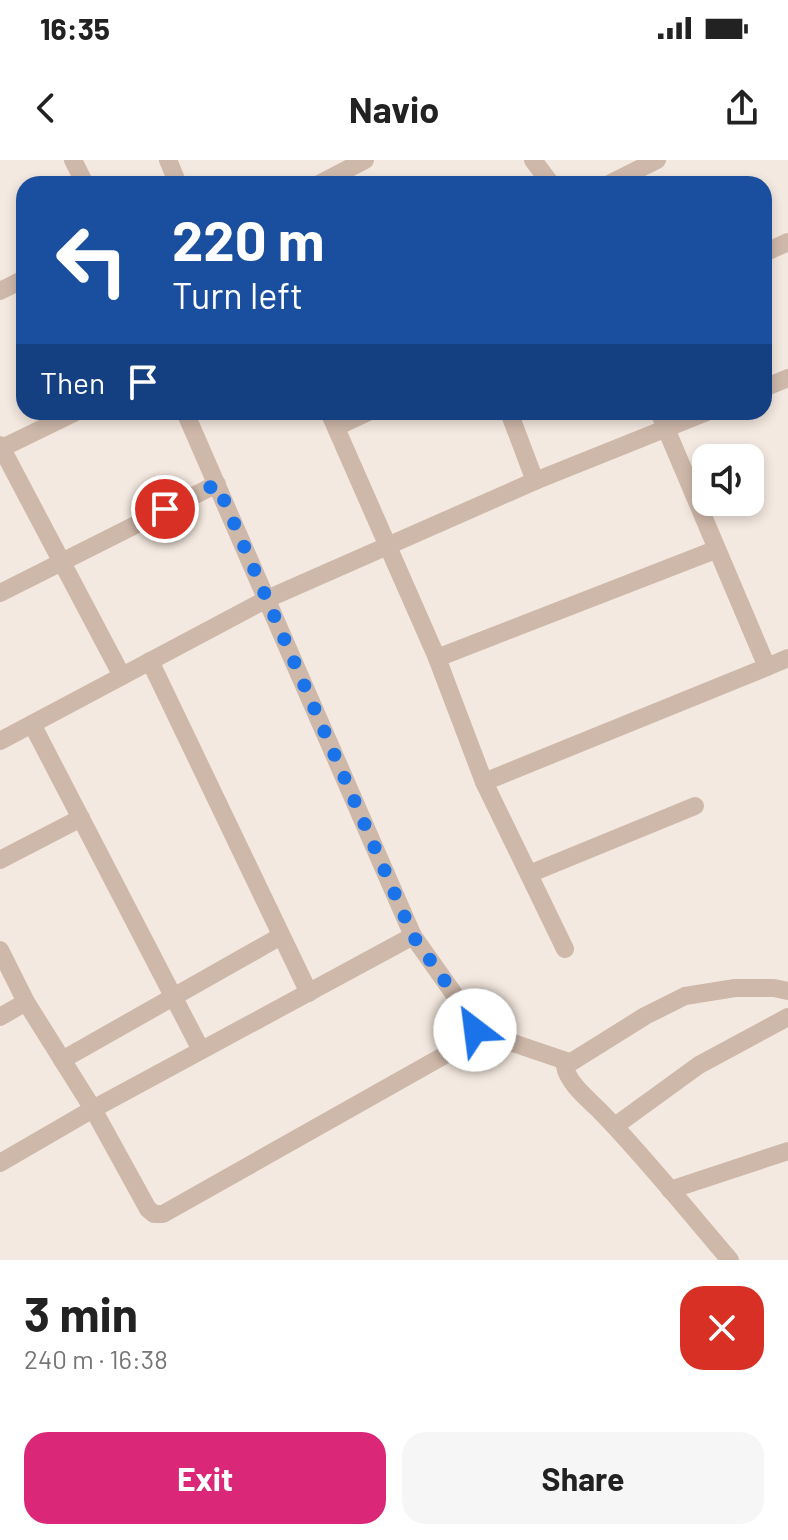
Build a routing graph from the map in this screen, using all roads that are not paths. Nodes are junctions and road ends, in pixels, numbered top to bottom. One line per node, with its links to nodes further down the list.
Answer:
1 (365, 160): 3 (street)
2 (657, 160): 4 (street)
3 (334, 176)
4 (625, 176)
5 (59, 420): 10 (street)
6 (189, 420): 12 (street)
7 (333, 420): 13 (street)
8 (512, 420): 11 (street)
9 (662, 421): 11 (street); 14 (street)
10 (1, 447): 15 (street)
11 (535, 481): 13 (street)
12 (217, 484): 15 (street); 17 (street)
13 (388, 543): 17 (street); 18 (street)
14 (715, 550): 18 (street); 21 (street)
15 (63, 560): 16 (street); 22 (street)
16 (0, 593)
17 (267, 599): 20 (street); 31 (street)
18 (437, 658): 25 (street)
19 (788, 658): 21 (street)
20 (150, 661): 22 (street); 30 (street)
21 (767, 667): 25 (street)
22 (122, 676): 23 (street)
23 (32, 724): 24 (street); 27 (street)
24 (0, 741)
25 (484, 782): 29 (street)
26 (695, 806): 29 (street)
27 (81, 818): 28 (street); 36 (street)
28 (0, 860)
29 (529, 874): 32 (street)
30 (281, 936): 35 (street); 36 (street)
31 (413, 936): 35 (street); 40 (street)
32 (565, 949)
33 (0, 950): 37 (street)
34 (788, 991): 43 (street)
35 (309, 993): 41 (street)
36 (175, 996): 41 (street); 42 (street)
37 (26, 1002): 38 (street); 42 (street)
38 (0, 1017)
39 (788, 1017): 45 (street)
40 (475, 1030): 43 (street); 44 (street)
41 (201, 1050): 44 (street)
42 (62, 1060): 44 (street)
43 (569, 1062): 45 (street)
44 (93, 1109): 47 (street)
45 (615, 1126): 48 (street)
46 (788, 1151): 48 (street)
47 (0, 1163)
48 (670, 1190): 49 (street)
49 (730, 1260)

